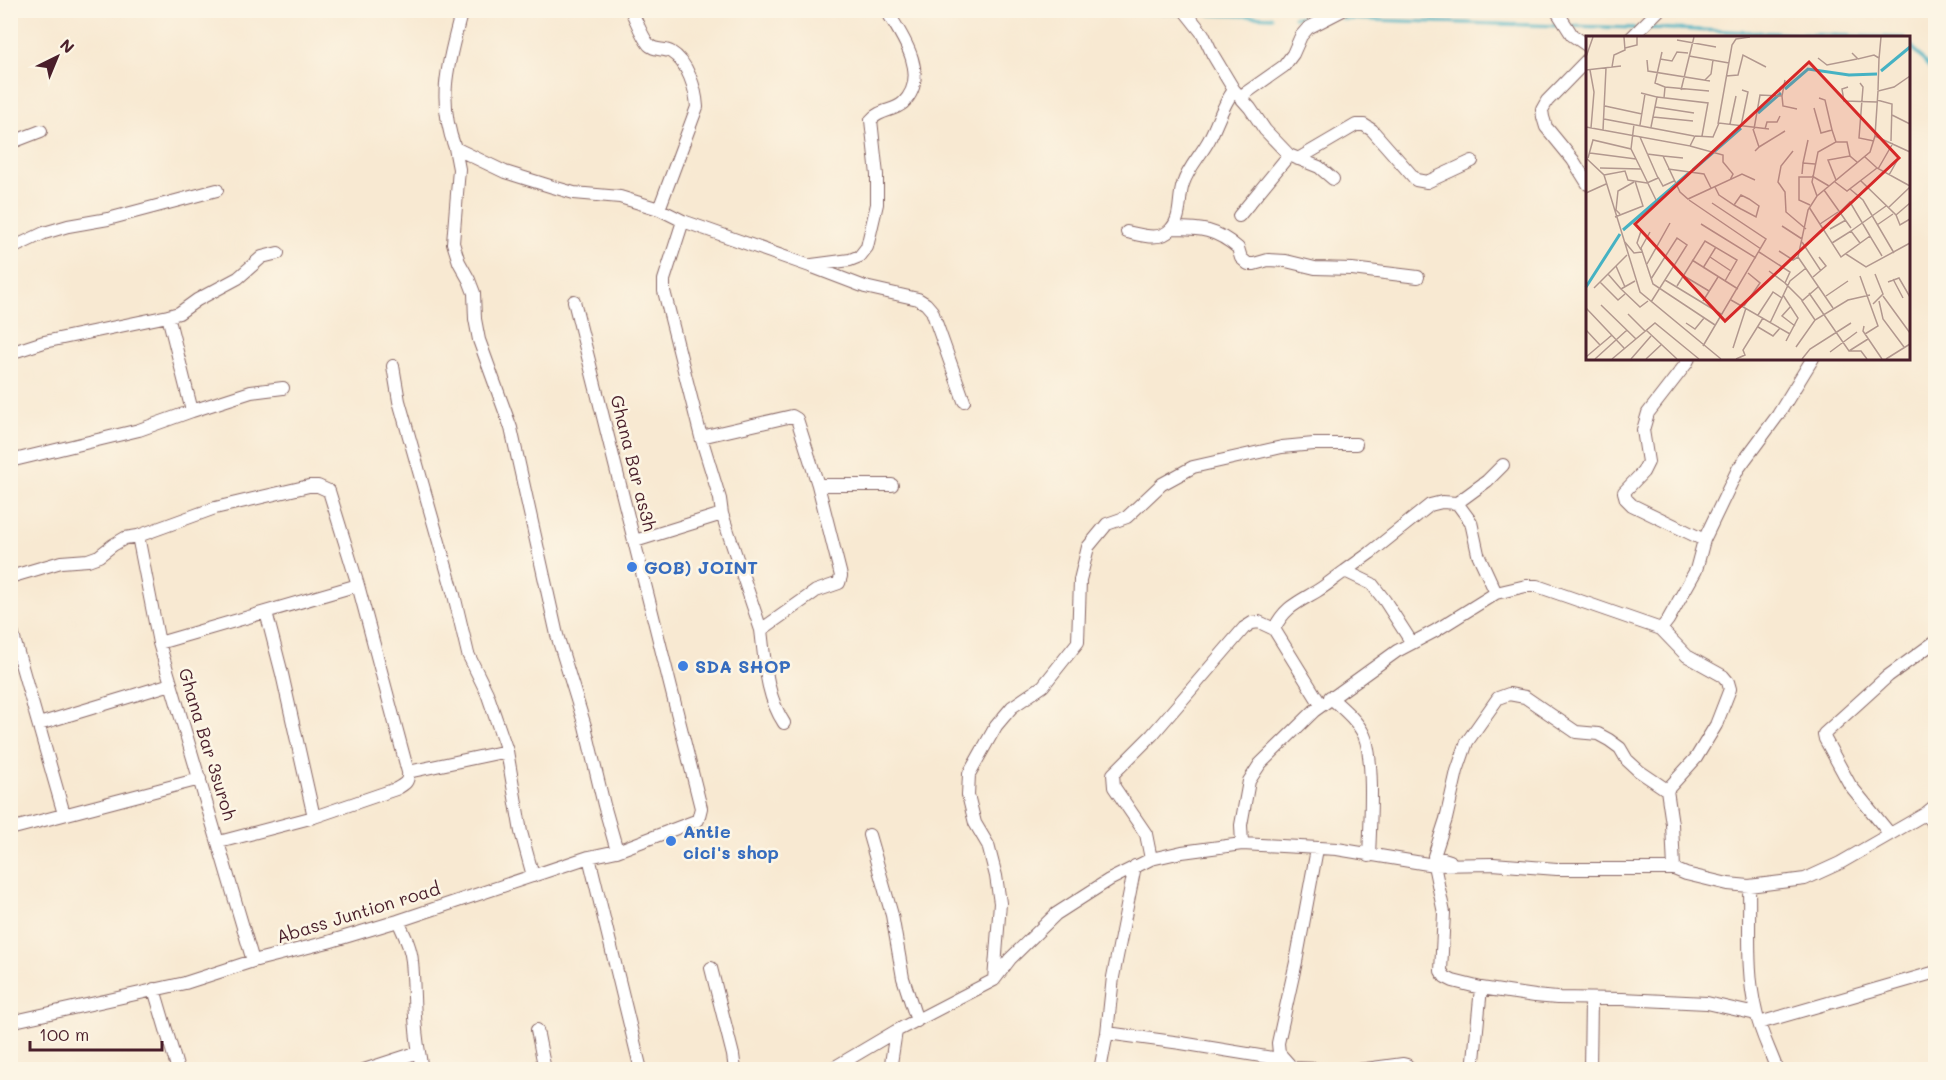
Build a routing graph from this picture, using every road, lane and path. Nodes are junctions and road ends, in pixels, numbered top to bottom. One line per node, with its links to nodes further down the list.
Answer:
1 (462, 10): 14 (street)
2 (631, 10): 20 (street)
3 (886, 10): 27 (street)
4 (1184, 10): 11 (street)
5 (1343, 10): 11 (street)
6 (1556, 10): 9 (street)
7 (1659, 10): 8 (street)
8 (1632, 36)
9 (1586, 45)
10 (1586, 60): 18 (street)
11 (1237, 93): 15 (street); 23 (street)
12 (41, 131): 13 (street)
13 (10, 143)
14 (455, 148): 20 (street); 81 (street)
15 (1294, 157): 16 (street); 17 (street); 21 (street)
16 (1472, 161)
17 (1333, 179)
18 (1586, 182)
19 (217, 190): 25 (street)
20 (658, 209): 22 (street)
21 (1239, 216)
22 (683, 221): 27 (street); 38 (street)
23 (1173, 228): 24 (street); 28 (street)
24 (1127, 232)
25 (10, 249)
26 (278, 253): 30 (street)
27 (810, 266): 36 (street)
28 (1418, 277)
29 (574, 301): 48 (street, Ghana Bar as3h)
30 (168, 316): 31 (street); 37 (street)
31 (10, 353)
32 (1688, 360): 47 (street)
33 (1811, 360): 47 (street)
34 (393, 366): 65 (street)
35 (283, 388): 37 (street)
36 (964, 401)
37 (192, 411): 40 (street)
38 (701, 437): 42 (street); 45 (street)
39 (1356, 444): 95 (street)
40 (10, 461)
41 (1503, 465): 44 (street)
42 (818, 484): 43 (street); 57 (street)
43 (892, 485)
44 (1457, 503): 49 (street); 52 (street)
45 (722, 514): 48 (street); 57 (street)
46 (138, 536): 50 (street); 51 (street); 59 (street, Ghana Bar 3suroh)
47 (1704, 540): 56 (street)
48 (635, 541): 70 (street, Ghana Bar as3h)
49 (1345, 571): 55 (street); 60 (street)
50 (10, 577)
51 (358, 585): 53 (street); 66 (street)
52 (1496, 594): 56 (street); 60 (street)
53 (266, 612): 59 (street); 73 (street)
54 (10, 625): 64 (street)
55 (1274, 629): 62 (street); 84 (street)
56 (1661, 629): 68 (street)
57 (761, 630): 63 (street)
58 (1935, 641): 76 (street)
59 (159, 643): 61 (street, Ghana Bar 3suroh)
60 (1412, 643): 62 (street)
61 (171, 684): 64 (street); 67 (street, Ghana Bar 3suroh)
62 (1326, 701): 79 (street); 82 (street)
63 (784, 723)
64 (39, 724): 71 (street)
65 (507, 751): 66 (street); 89 (street)
66 (408, 772): 73 (street)
67 (200, 779): 71 (street); 78 (street, Ghana Bar 3suroh)
68 (1667, 790): 86 (street); 88 (street)
69 (1935, 805): 72 (street)
70 (701, 808): 81 (street, Abass Juntion road)
71 (64, 814): 75 (street)
72 (1925, 814): 74 (street); 76 (street)
73 (314, 818): 78 (street)
74 (1935, 827)
75 (10, 829)
76 (1890, 834): 90 (street)
77 (868, 835): 101 (street)
78 (219, 842): 92 (street, Ghana Bar 3suroh)
79 (1242, 844): 80 (street); 84 (street)
80 (1317, 849): 82 (street); 107 (street)
81 (617, 851): 83 (street, Abass Juntion road)
82 (1369, 855): 85 (street)
83 (589, 857): 89 (street, Abass Juntion road); 112 (street)
84 (1151, 859): 87 (street)
85 (1434, 865): 86 (street); 96 (street)
86 (1475, 865): 88 (street)
87 (1135, 866): 95 (street); 105 (street)
88 (1674, 869): 90 (street)
89 (533, 876): 91 (street, Abass Juntion road)
90 (1749, 886): 100 (street)
91 (398, 921): 92 (street, Abass Juntion road); 106 (street)
92 (253, 961): 97 (street, Abass Juntion road)
93 (711, 968): 113 (street)
94 (1935, 972): 100 (street)
95 (994, 980): 101 (street)
96 (1481, 988): 98 (street); 120 (street)
97 (154, 989): 102 (street, Abass Juntion road); 108 (street)
98 (1591, 1000): 100 (street); 121 (street)
99 (10, 1008): 102 (street)
100 (1758, 1019): 122 (street)
101 (917, 1021): 104 (street)
102 (12, 1022)
103 (537, 1030): 111 (street)
104 (896, 1031): 114 (street); 115 (street)
105 (1107, 1033): 107 (street); 116 (street)
106 (419, 1052): 109 (street); 110 (street)
107 (1291, 1066): 117 (street)
108 (178, 1070)
109 (364, 1070)
110 (422, 1070)
111 (545, 1070)
112 (641, 1070)
113 (735, 1070)
114 (830, 1070)
115 (890, 1070)
116 (1100, 1070)
117 (1344, 1070)
118 (1358, 1070): 119 (street)
119 (1410, 1070)
120 (1473, 1070)
121 (1590, 1070)
122 (1777, 1070)

